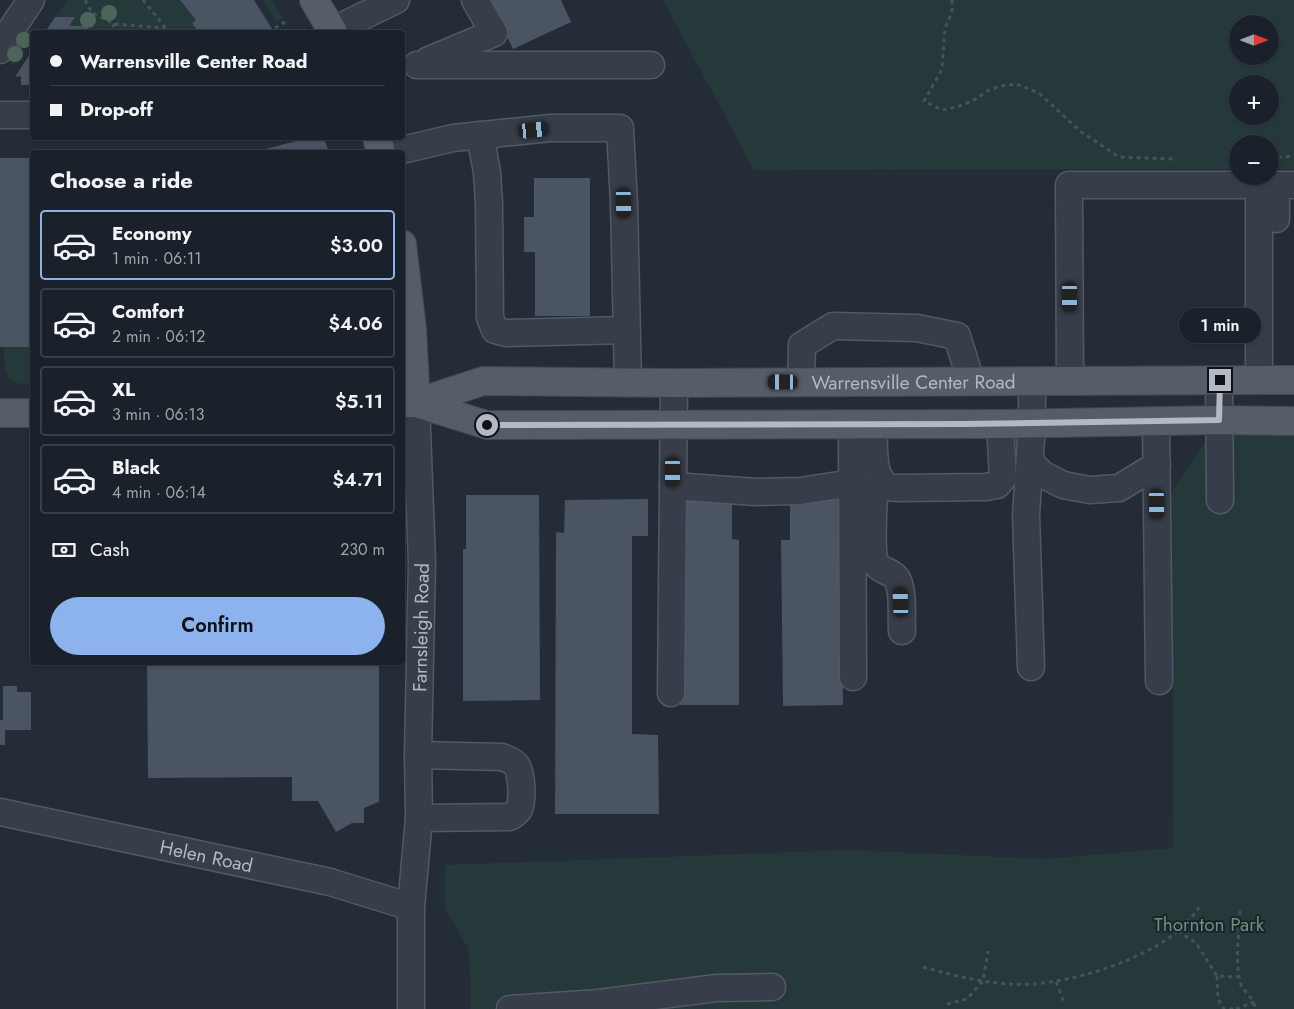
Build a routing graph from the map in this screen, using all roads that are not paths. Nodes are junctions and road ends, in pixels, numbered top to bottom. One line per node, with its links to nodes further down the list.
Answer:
1 (31, 0): 7 (street)
2 (314, 0): 5 (main road)
3 (396, 0): 6 (street)
4 (475, 0): 9 (street)
5 (331, 30)
6 (336, 30)
7 (0, 50)
8 (651, 65): 9 (street)
9 (410, 67)
10 (0, 115): 11 (street)
11 (30, 115)
12 (480, 135): 13 (street); 16 (street); 16 (street)
13 (402, 150)
14 (1294, 185): 18 (street)
15 (405, 270): 25 (main road, Farnsleigh Road)
16 (626, 330): 23 (street)
17 (1220, 380): 18 (main road, Warrensville Center Road); 20 (main road, Warrensville Center Road); 28 (street)
18 (1275, 380): 20 (street)
19 (971, 381): 21 (main road, Warrensville Center Road); 21 (street); 22 (main road, Warrensville Center Road)
20 (1070, 381): 22 (main road, Warrensville Center Road)
21 (801, 382): 24 (main road, Warrensville Center Road)
22 (1032, 382): 33 (street)
23 (628, 383): 24 (main road, Warrensville Center Road); 25 (main road, Warrensville Center Road)
24 (674, 383): 34 (street)
25 (409, 403): 34 (main road); 46 (street, Farnsleigh Road)
26 (0, 413): 27 (main road)
27 (30, 413)
28 (1219, 420): 29 (main road); 30 (main road); 40 (street)
29 (1156, 421): 33 (main road); 36 (street)
30 (1294, 421)
31 (863, 424): 32 (main road); 34 (main road); 37 (street); 38 (street)
32 (1000, 424): 33 (main road); 37 (street)
33 (1032, 424): 35 (street)
34 (673, 425): 39 (street)
35 (1030, 462): 36 (street); 42 (street)
36 (1157, 465): 44 (street)
37 (880, 478): 41 (street)
38 (852, 483): 39 (street); 43 (street)
39 (673, 486): 45 (street)
40 (1220, 500)
41 (902, 631)
42 (1031, 667)
43 (853, 677)
44 (1159, 681)
45 (670, 693)
46 (418, 755): 48 (street, Farnsleigh Road); 48 (street)
47 (0, 812): 49 (street, Helen Road)
48 (419, 818): 49 (street, Farnsleigh Road)
49 (411, 907): 51 (street, Farnsleigh Road)
50 (772, 987): 52 (street)
51 (411, 1009)
52 (510, 1009)

